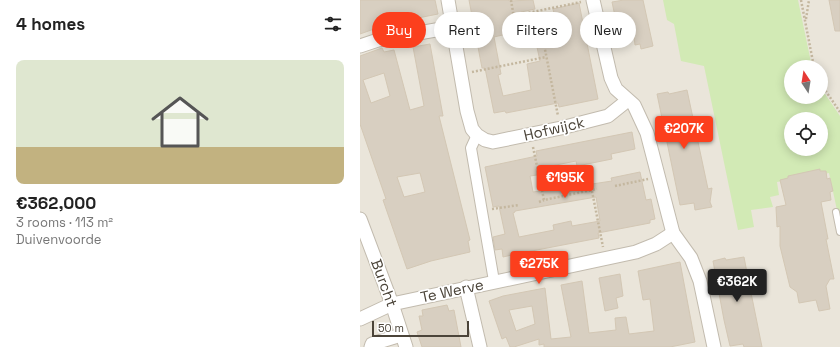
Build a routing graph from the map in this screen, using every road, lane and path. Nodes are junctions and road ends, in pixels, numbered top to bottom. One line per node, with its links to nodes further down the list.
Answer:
1 (448, 0): 6 (street)
2 (511, 0): 7 (path)
3 (801, 0): 9 (path)
4 (809, 0): 9 (path)
5 (587, 1): 8 (path); 18 (street)
6 (450, 12)
7 (512, 12)
8 (533, 12)
9 (806, 23): 15 (path)
10 (434, 30): 11 (street)
11 (360, 46)
12 (457, 48): 16 (street)
13 (544, 48): 14 (path)
14 (546, 57): 16 (path); 20 (path)
15 (813, 60)
16 (461, 74): 22 (street)
17 (828, 94): 19 (path)
18 (627, 100): 20 (street, Hofwijck); 23 (street)
19 (840, 112)
20 (561, 128): 21 (street, Hofwijck)
21 (531, 134): 22 (street, Hofwijck); 27 (path)
22 (477, 135): 30 (street)
23 (658, 177): 24 (path); 34 (street)
24 (615, 186)
25 (597, 189): 26 (path)
26 (592, 191): 27 (path); 35 (path)
27 (544, 200): 28 (path)
28 (539, 202)
29 (519, 205): 30 (path)
30 (482, 211): 36 (street)
31 (836, 212): 33 (lane)
32 (360, 219): 38 (street, Burcht)
33 (840, 232)
34 (673, 233): 35 (street, Te Werve); 43 (street)
35 (606, 258): 36 (street, Te Werve)
36 (494, 282): 37 (street, Te Werve)
37 (466, 287): 38 (street, Te Werve); 42 (street)
38 (392, 304): 39 (street, Te Werve); 40 (street, Burcht)
39 (360, 319)
40 (403, 341): 41 (street)
41 (371, 347)
42 (480, 347)
43 (714, 347)

